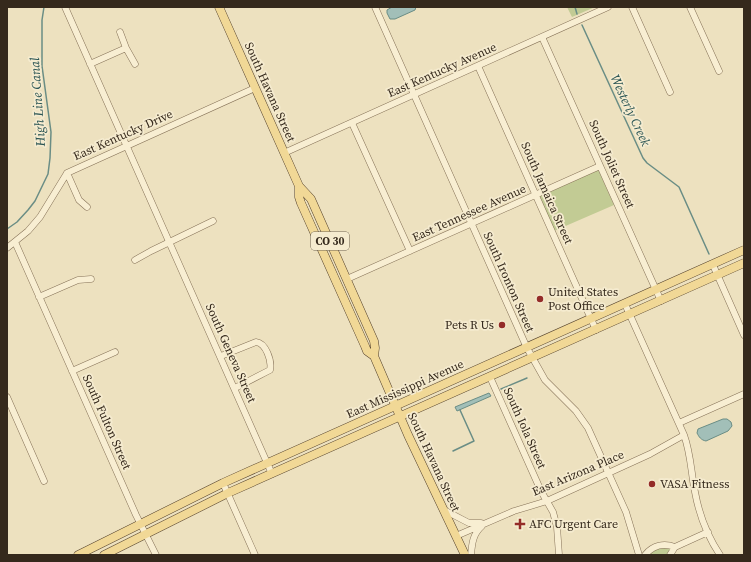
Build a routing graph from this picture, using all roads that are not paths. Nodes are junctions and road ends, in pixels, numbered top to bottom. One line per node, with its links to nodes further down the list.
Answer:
1 (65, 7): 10 (street, South Geneva Street)
2 (219, 7): 14 (main road, South Havana Street / CO 30)
3 (375, 7): 16 (street, South Ironton Street)
4 (608, 7): 8 (street, East Kentucky Avenue)
5 (632, 7): 15 (street)
6 (690, 7): 13 (street)
7 (120, 32): 9 (street)
8 (542, 37): 12 (street, East Kentucky Avenue); 20 (street, South Joliet Street)
9 (126, 48): 10 (street); 11 (street)
10 (90, 64): 18 (street, South Geneva Street)
11 (135, 64)
12 (478, 66): 16 (street, East Kentucky Avenue); 23 (street, South Jamaica Street)
13 (719, 71)
14 (255, 88): 18 (street, East Kentucky Drive); 19 (main road, South Havana Street / CO 30)
15 (670, 92)
16 (414, 95): 17 (street, East Kentucky Avenue); 26 (street, South Ironton Street)
17 (352, 123): 19 (street, East Kentucky Avenue); 33 (street)
18 (127, 146): 21 (street, East Kentucky Drive); 30 (street, South Geneva Street)
19 (284, 153): 22 (main road, South Havana Street / CO 30)
20 (600, 166): 23 (street, East Tennessee Avenue); 42 (street, South Joliet Street)
21 (67, 173): 24 (street); 29 (street, East Kentucky Drive)
22 (299, 186): 27 (main road, South Havana Street / CO 30); 28 (main road, South Havana Street / CO 30)
23 (536, 195): 26 (street, East Tennessee Avenue); 48 (street, South Jamaica Street)
24 (87, 207)
25 (213, 221): 30 (street)
26 (472, 224): 33 (street, East Tennessee Avenue); 51 (street, South Ironton Street)
27 (310, 226): 28 (main road); 37 (main road, South Havana Street / CO 30)
28 (326, 232): 40 (main road, South Havana Street / CO 30)
29 (15, 242): 31 (street, East Kentucky Drive); 43 (street, South Fulton Street)
30 (170, 242): 34 (street); 53 (street, South Geneva Street)
31 (7, 248)
32 (744, 250): 36 (main road, East Mississippi Avenue)
33 (410, 251): 40 (street, East Tennessee Avenue)
34 (135, 260)
35 (744, 263): 38 (main road, East Mississippi Avenue)
36 (713, 264): 38 (street); 42 (main road, East Mississippi Avenue)
37 (332, 273): 40 (main road); 41 (main road, South Havana Street / CO 30)
38 (718, 275): 45 (main road, East Mississippi Avenue); 50 (street)
39 (91, 279): 43 (street)
40 (347, 280): 44 (main road, South Havana Street / CO 30)
41 (339, 290): 44 (main road); 54 (main road, South Havana Street / CO 30)
42 (656, 290): 45 (street, South Joliet Street); 46 (main road, East Mississippi Avenue)
43 (39, 298): 56 (street, South Fulton Street)
44 (356, 299): 54 (main road, South Havana Street / CO 30)
45 (661, 301): 47 (main road, East Mississippi Avenue)
46 (625, 304): 47 (street); 48 (main road, East Mississippi Avenue)
47 (630, 315): 49 (main road, East Mississippi Avenue); 63 (street)
48 (591, 319): 49 (street, South Jamaica Street); 51 (main road, East Mississippi Avenue)
49 (596, 330): 55 (main road, East Mississippi Avenue)
50 (744, 335)
51 (527, 348): 55 (street, South Ironton Street); 61 (main road, East Mississippi Avenue)
52 (115, 352): 56 (street)
53 (221, 356): 58 (street, South Geneva Street); 58 (street)
54 (374, 356): 61 (main road, South Havana Street / CO 30)
55 (532, 358): 57 (main road, East Mississippi Avenue); 66 (street, South Ironton Street)
56 (72, 371): 74 (street, South Fulton Street)
57 (490, 377): 62 (main road, East Mississippi Avenue); 71 (street, South Iola Street)
58 (235, 388): 65 (street, South Geneva Street)
59 (744, 394): 63 (street)
60 (7, 397): 68 (street)
61 (395, 407): 62 (main road, South Havana Street / CO 30); 65 (main road, East Mississippi Avenue)
62 (400, 417): 67 (main road, East Mississippi Avenue); 72 (main road, South Havana Street / CO 30)
63 (679, 423): 64 (street)
64 (684, 435): 66 (street, East Arizona Place); 75 (street)
65 (268, 463): 67 (street, South Geneva Street); 69 (main road, East Mississippi Avenue)
66 (608, 473): 71 (street, East Arizona Place); 86 (street, South Ironton Street)
67 (272, 474): 70 (main road, East Mississippi Avenue)
68 (44, 481)
69 (223, 484): 70 (street); 74 (main road, East Mississippi Avenue)
70 (228, 494): 76 (main road, East Mississippi Avenue); 82 (street)
71 (547, 500): 73 (street, East Arizona Place); 85 (street, South Iola Street)
72 (444, 510): 73 (street); 77 (main road, South Havana Street / CO 30)
73 (487, 523): 77 (street, East Arizona Place); 84 (street)
74 (141, 524): 76 (street, South Fulton Street); 79 (main road, East Mississippi Avenue)
75 (708, 532): 78 (street); 89 (street)
76 (146, 534): 80 (main road, East Mississippi Avenue); 81 (street, South Fulton Street)
77 (456, 536): 83 (main road, South Havana Street / CO 30)
78 (675, 547): 87 (street); 88 (street)
79 (78, 555)
80 (104, 555)
81 (156, 555)
82 (255, 555)
83 (465, 555)
84 (471, 555)
85 (559, 555)
86 (639, 555)
87 (645, 555)
88 (670, 555)
89 (720, 555)

